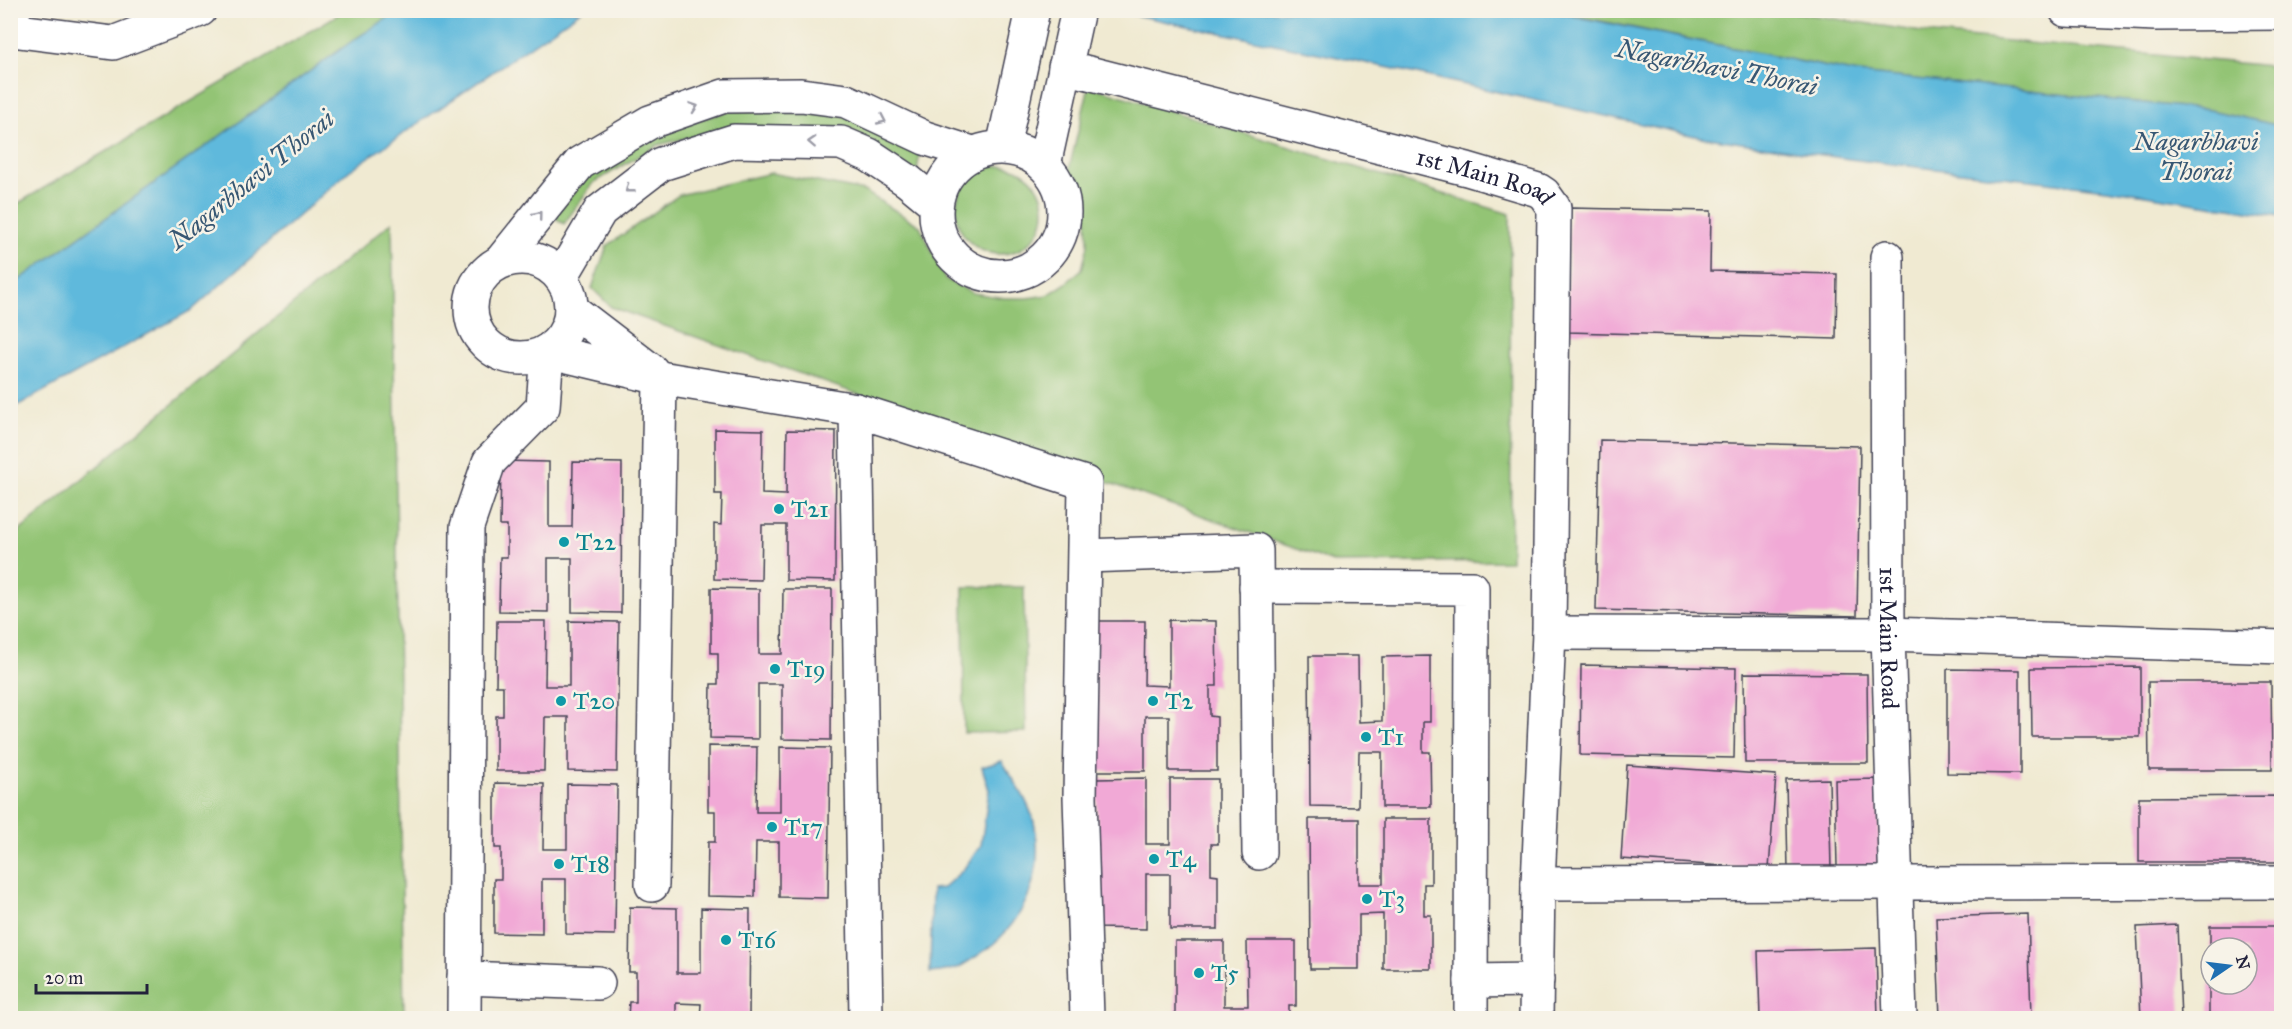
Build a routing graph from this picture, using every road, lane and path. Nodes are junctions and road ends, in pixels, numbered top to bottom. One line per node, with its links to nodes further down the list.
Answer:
1 (200, 10): 6 (street)
2 (1033, 10): 8 (street)
3 (1078, 10): 7 (street)
4 (2066, 10): 5 (street)
5 (2282, 13)
6 (10, 14)
7 (1067, 60): 9 (street); 20 (street, 1st Main Road)
8 (988, 150): 9 (street); 10 (street); 12 (street, one-way to 8)
9 (1044, 165): 10 (street)
10 (936, 204): 13 (street, one-way to 13)
11 (1887, 257): 21 (street, 1st Main Road)
12 (501, 261): 13 (street); 15 (street)
13 (561, 278): 14 (street)
14 (571, 309): 15 (street); 16 (street)
15 (547, 351): 16 (street); 28 (street)
16 (660, 378): 17 (street); 27 (street)
17 (856, 410): 18 (street); 33 (street)
18 (1085, 556): 19 (street); 34 (street)
19 (1256, 587): 23 (street); 30 (street)
20 (1549, 633): 21 (street); 25 (street)
21 (1888, 634): 22 (street); 26 (street, 1st Main Road)
22 (2282, 647)
23 (1259, 853)
24 (2282, 882): 26 (street)
25 (1538, 884): 26 (street); 29 (street)
26 (1896, 884): 37 (street, 1st Main Road)
27 (652, 885)
28 (464, 978): 31 (street); 32 (street)
29 (1537, 980): 30 (street); 36 (street)
30 (1471, 981): 35 (street)
31 (598, 982)
32 (464, 1018)
33 (866, 1018)
34 (1087, 1018)
35 (1471, 1018)
36 (1536, 1018)
37 (1900, 1018)

